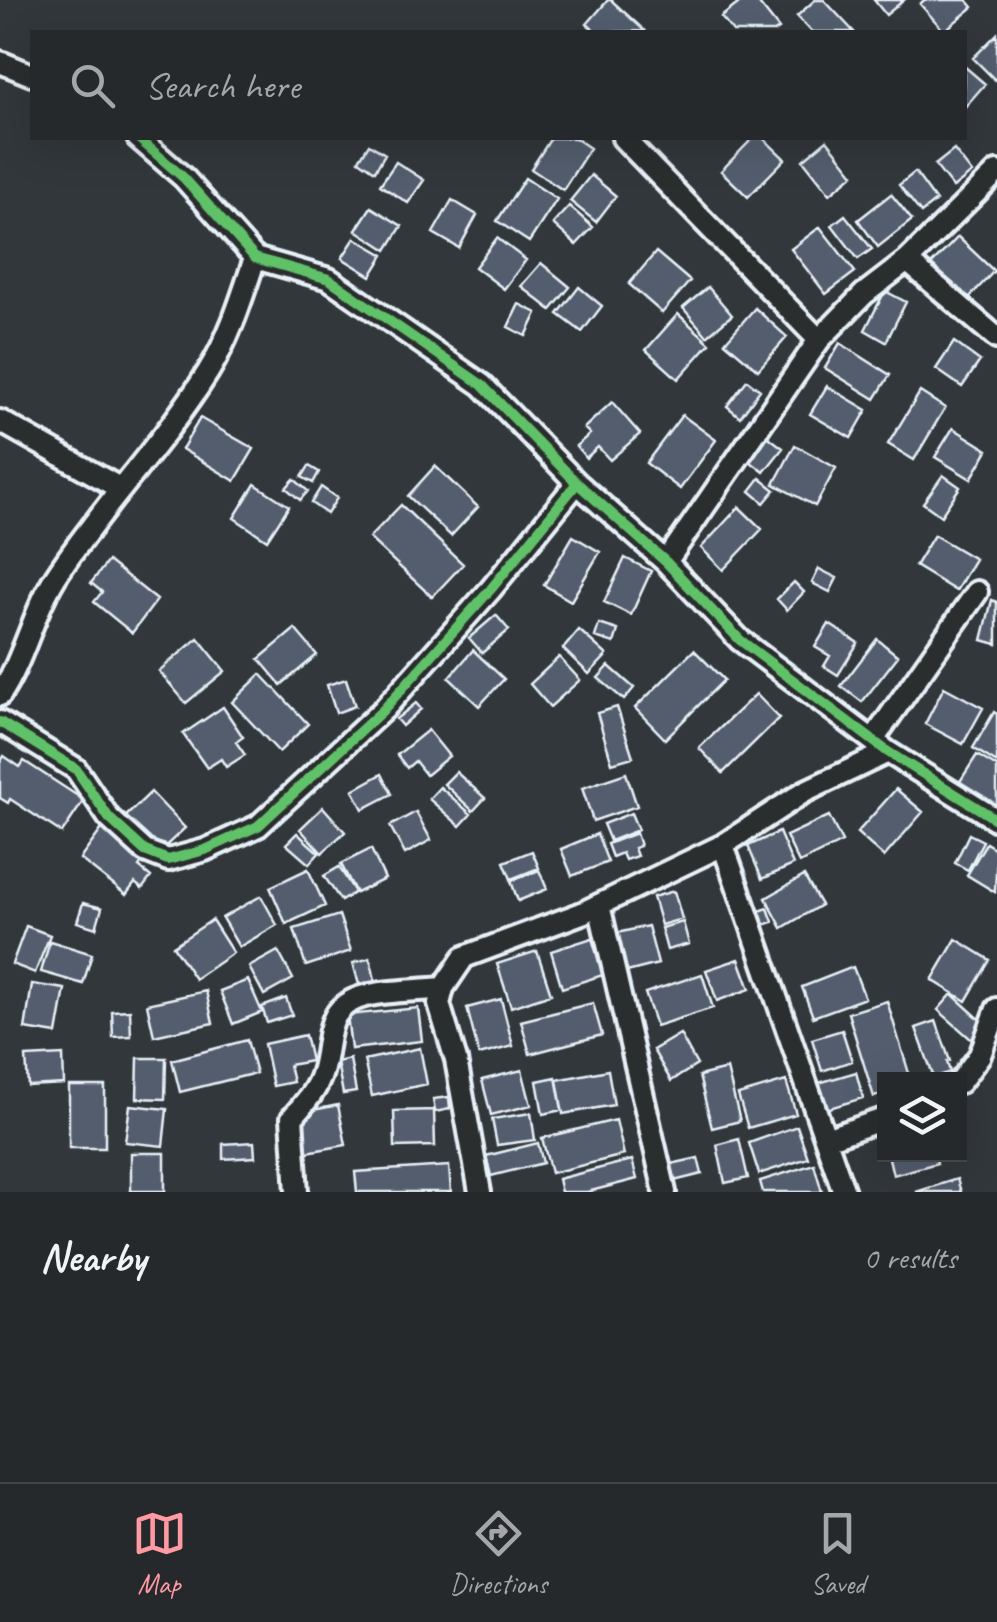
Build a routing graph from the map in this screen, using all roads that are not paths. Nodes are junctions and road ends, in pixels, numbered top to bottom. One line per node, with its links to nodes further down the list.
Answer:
1 (0, 62): 2 (street)
2 (30, 75)
3 (140, 140): 6 (street)
4 (625, 140): 9 (street)
5 (997, 172): 7 (street)
6 (254, 258): 11 (street); 12 (street)
7 (907, 261): 8 (street); 9 (street)
8 (997, 338)
9 (820, 340): 13 (street)
10 (0, 421): 12 (street)
11 (576, 483): 13 (street); 16 (street)
12 (121, 489): 15 (street)
13 (666, 562): 17 (street)
14 (977, 592): 17 (street)
15 (0, 694)
16 (0, 722)
17 (880, 746): 18 (street); 19 (street)
18 (997, 820)
19 (723, 845): 20 (street); 25 (street)
20 (599, 905): 21 (street); 28 (street)
21 (444, 988): 26 (street); 27 (street)
22 (997, 1009): 23 (street)
23 (967, 1073)
24 (877, 1121): 25 (street)
25 (826, 1139): 29 (street)
26 (297, 1192)
27 (480, 1192)
28 (665, 1192)
29 (844, 1192)

